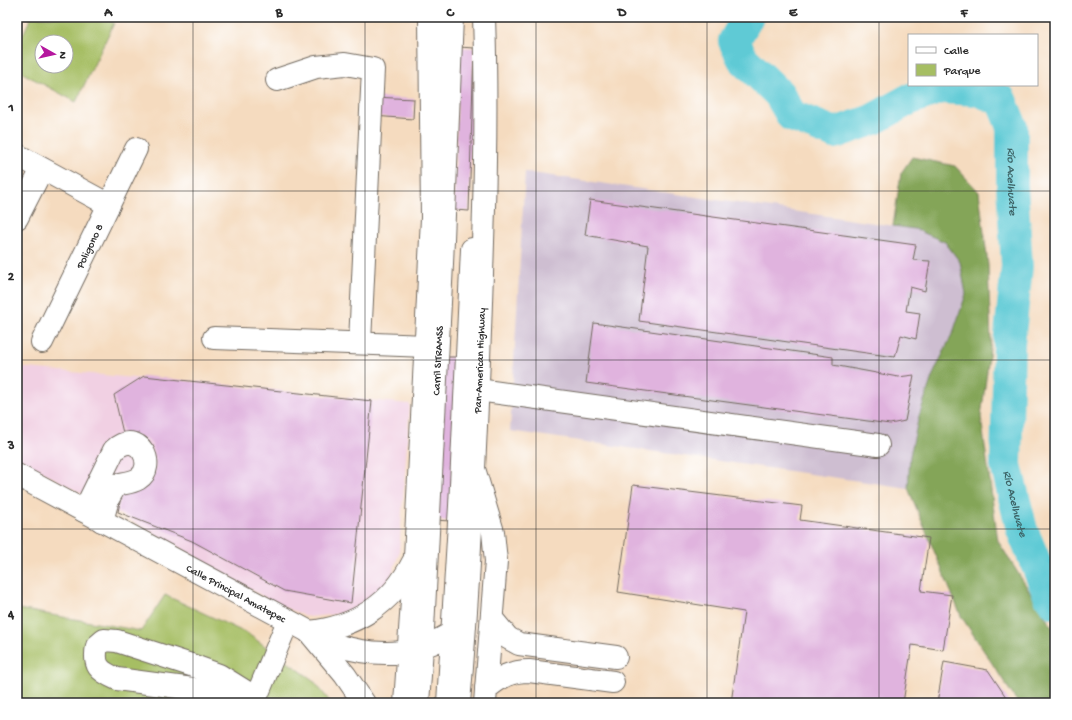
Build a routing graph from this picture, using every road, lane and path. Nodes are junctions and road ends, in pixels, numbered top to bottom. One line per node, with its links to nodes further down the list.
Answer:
1 (430, 17): 14 (main road)
2 (452, 17): 24 (main road, Carril SITRAMSS)
3 (475, 17): 22 (main road)
4 (484, 17): 15 (main road, Pan-American Highway)
5 (277, 80): 13 (main road)
6 (136, 149): 9 (main road, Poligono 8)
7 (17, 155): 8 (main road)
8 (42, 169): 9 (main road); 10 (main road)
9 (109, 205): 12 (main road, Poligono 8)
10 (17, 218)
11 (214, 338): 13 (main road)
12 (42, 342)
13 (360, 342): 14 (main road)
14 (427, 346): 19 (main road)
15 (478, 390): 16 (main road); 17 (main road, Pan-American Highway)
16 (878, 445)
17 (475, 472): 20 (main road); 22 (main road, Pan-American Highway)
18 (17, 475): 21 (main road, Calle Principal Amatepec)
19 (415, 557): 23 (main road); 24 (main road)
20 (493, 620): 25 (main road); 27 (main road)
21 (288, 621): 23 (main road, Calle Principal Amatepec); 28 (main road)
22 (459, 628): 24 (main road, Calle Principal Amatepec); 32 (main road); 33 (main road, Pan-American Highway)
23 (309, 632): 24 (main road, Calle Principal Amatepec); 29 (main road)
24 (416, 650): 30 (main road); 31 (main road, Carril SITRAMSS)
25 (616, 657)
26 (613, 682): 27 (main road)
27 (486, 696)
28 (233, 703)
29 (364, 703)
30 (405, 703)
31 (418, 703)
32 (448, 703)
33 (459, 703)

